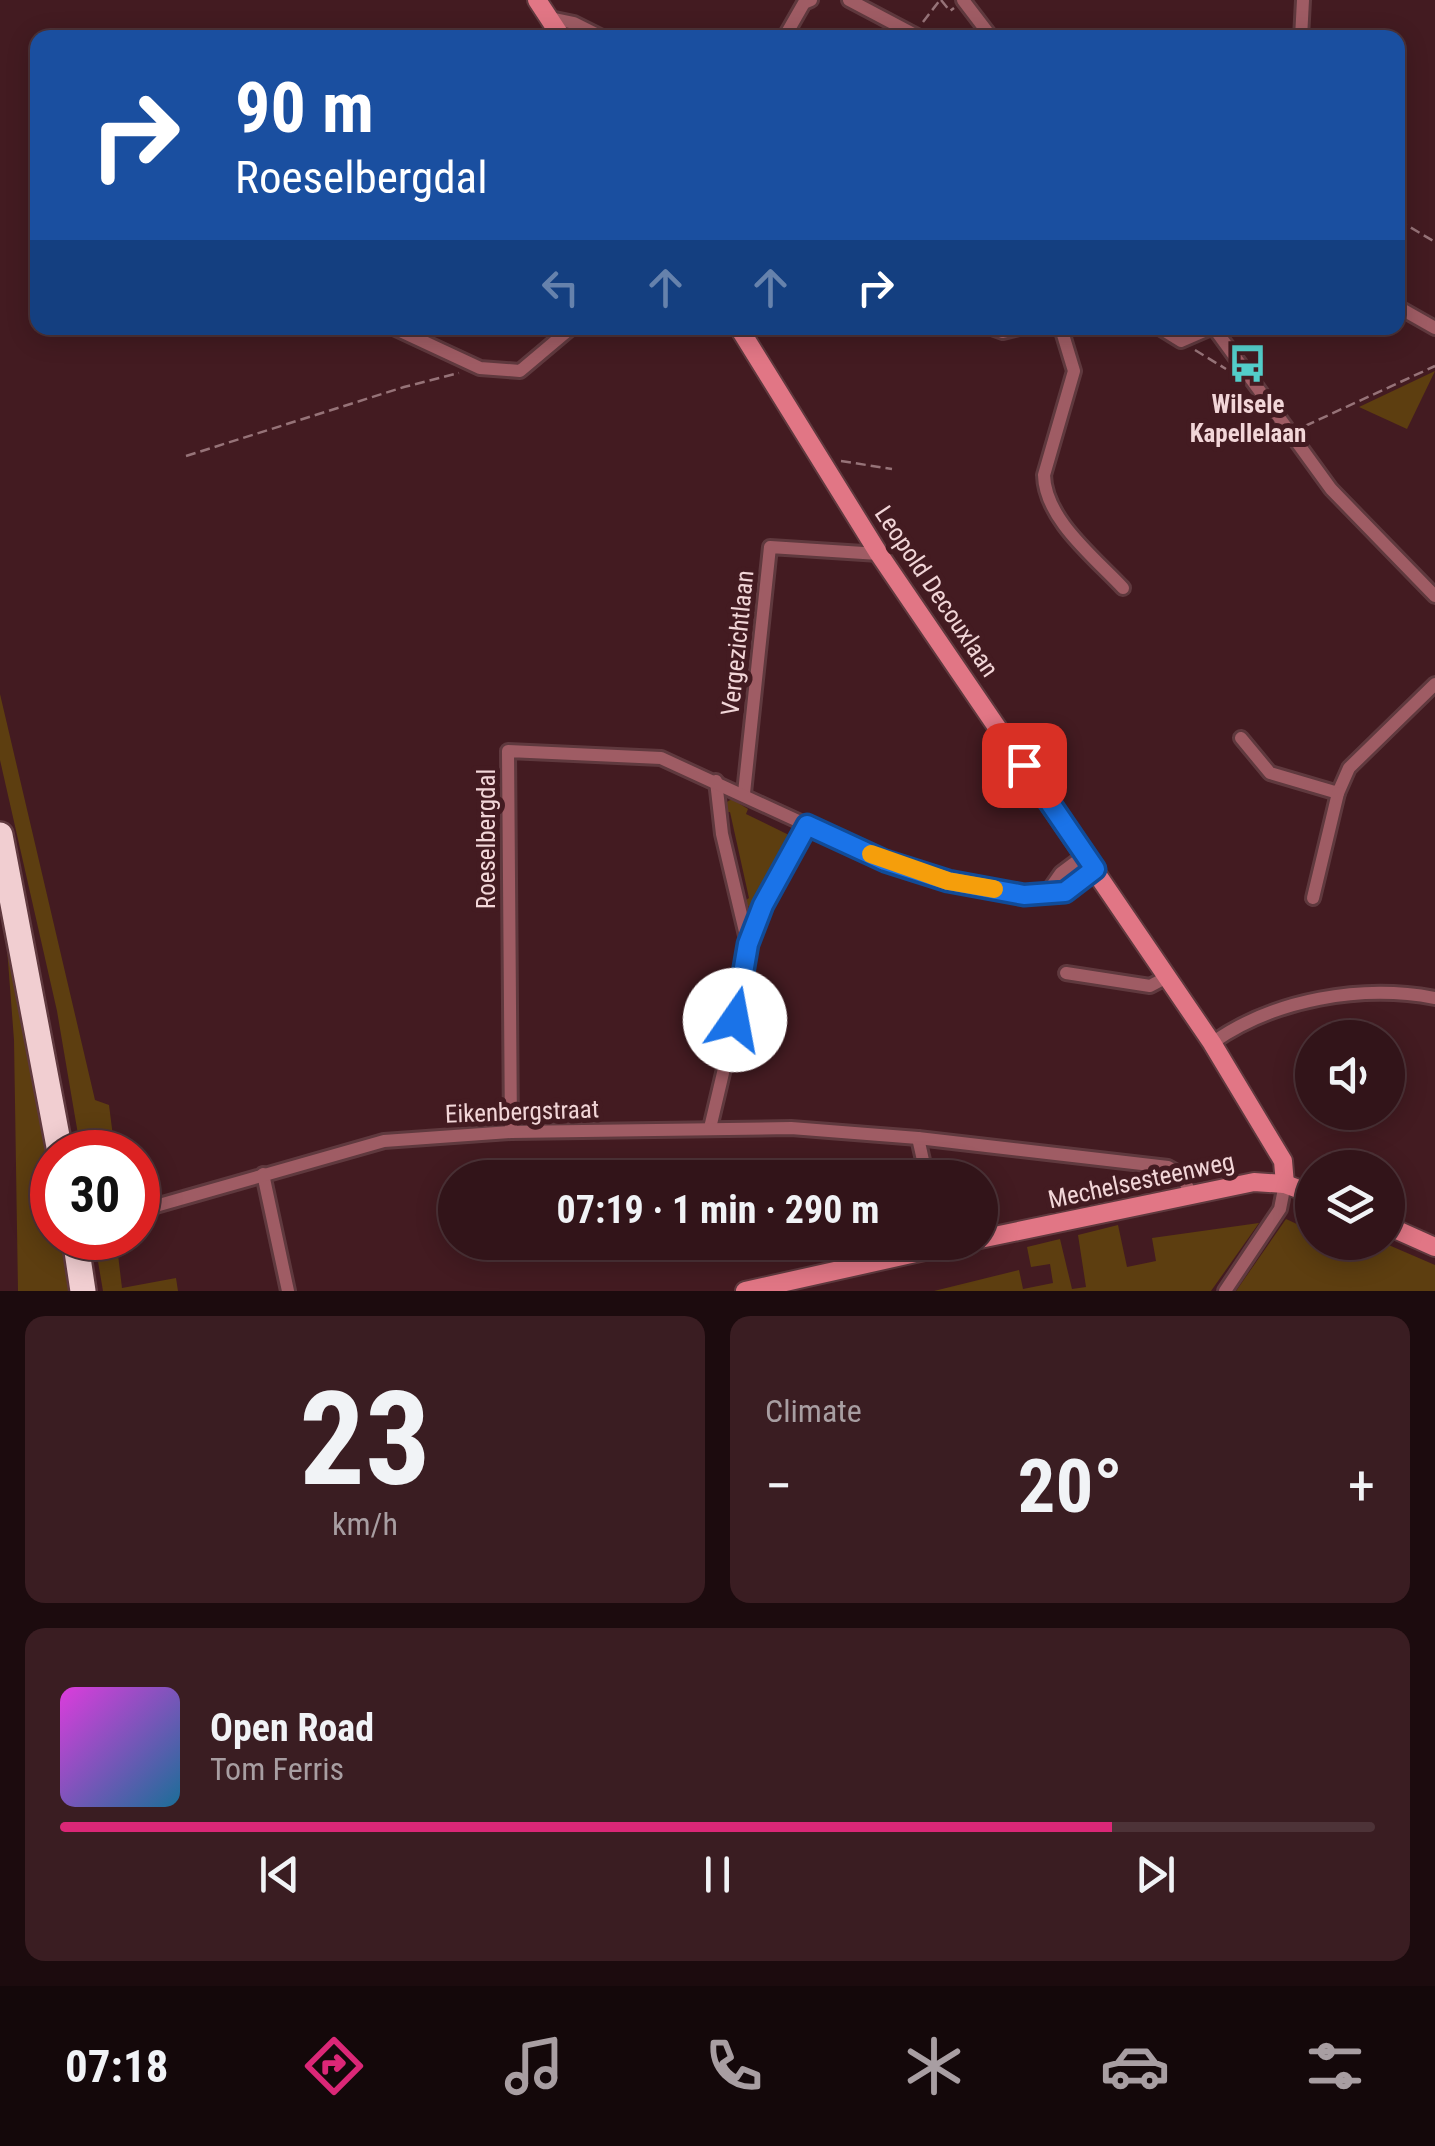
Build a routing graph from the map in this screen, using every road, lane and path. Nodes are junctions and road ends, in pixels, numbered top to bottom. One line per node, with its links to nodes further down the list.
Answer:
1 (537, 0): 9 (street)
2 (810, 0): 12 (street)
3 (849, 0): 13 (street)
4 (934, 0): 8 (path)
5 (940, 0): 8 (path)
6 (963, 0): 15 (street)
7 (1302, 0): 16 (street)
8 (935, 6): 14 (path)
9 (550, 18): 10 (street); 11 (street)
10 (557, 30)
11 (587, 30)
12 (789, 30)
13 (907, 30)
14 (922, 30)
15 (986, 30)
16 (1301, 30)
17 (1405, 224): 18 (path)
18 (1435, 242)
19 (1405, 311): 20 (street)
20 (1435, 328)
21 (409, 335): 30 (street)
22 (563, 335): 30 (street)
23 (743, 335): 34 (street, Leopold Decouxlaan)
24 (1063, 335): 37 (street)
25 (1172, 335): 28 (street)
26 (1194, 335): 28 (street)
27 (1218, 335): 31 (street)
28 (1181, 340): 31 (path)
29 (1435, 366): 32 (path)
30 (480, 368): 33 (path)
31 (1247, 372): 32 (street)
32 (1290, 433): 38 (street)
33 (186, 456)
34 (820, 458): 35 (path); 36 (street, Leopold Decouxlaan)
35 (892, 469)
36 (880, 554): 42 (street, Vergezichtlaan); 46 (street, Leopold Decouxlaan)
37 (1123, 588)
38 (1435, 596)
39 (1435, 684): 43 (street)
40 (1241, 738): 43 (street)
41 (716, 780): 42 (street, Roeselbergdal); 48 (street); 55 (street, Roeselbergdal)
42 (744, 793): 44 (street, Roeselbergdal)
43 (1338, 793): 47 (street)
44 (807, 825): 46 (street, Roeselbergdal); 48 (street)
45 (0, 835): 54 (highway)
46 (1090, 862): 50 (street, Leopold Decouxlaan)
47 (1313, 898)
48 (748, 944): 53 (street)
49 (1066, 974): 50 (street)
50 (1167, 977): 52 (street, Leopold Decouxlaan)
51 (1435, 998): 52 (street)
52 (1212, 1043): 59 (street, Leopold Decouxlaan)
53 (710, 1128): 55 (street, Eikenbergstraat); 56 (street, Eikenbergstraat)
54 (56, 1130)
55 (510, 1132): 58 (street, Eikenbergstraat)
56 (918, 1138): 57 (street); 61 (street, Eikenbergstraat)
57 (922, 1160)
58 (263, 1174): 62 (street, Eikenbergstraat); 69 (street)
59 (1284, 1184): 60 (street, Mechelsesteenweg); 61 (street, Mechelsesteenweg); 71 (street)
60 (1295, 1188)
61 (1191, 1194): 64 (street, Mechelsesteenweg)
62 (160, 1204)
63 (1405, 1234): 65 (street)
64 (998, 1235)
65 (1435, 1247)
66 (77, 1260): 68 (highway)
67 (878, 1260): 70 (street)
68 (82, 1291)
69 (288, 1291)
70 (745, 1291)
71 (1224, 1291)

